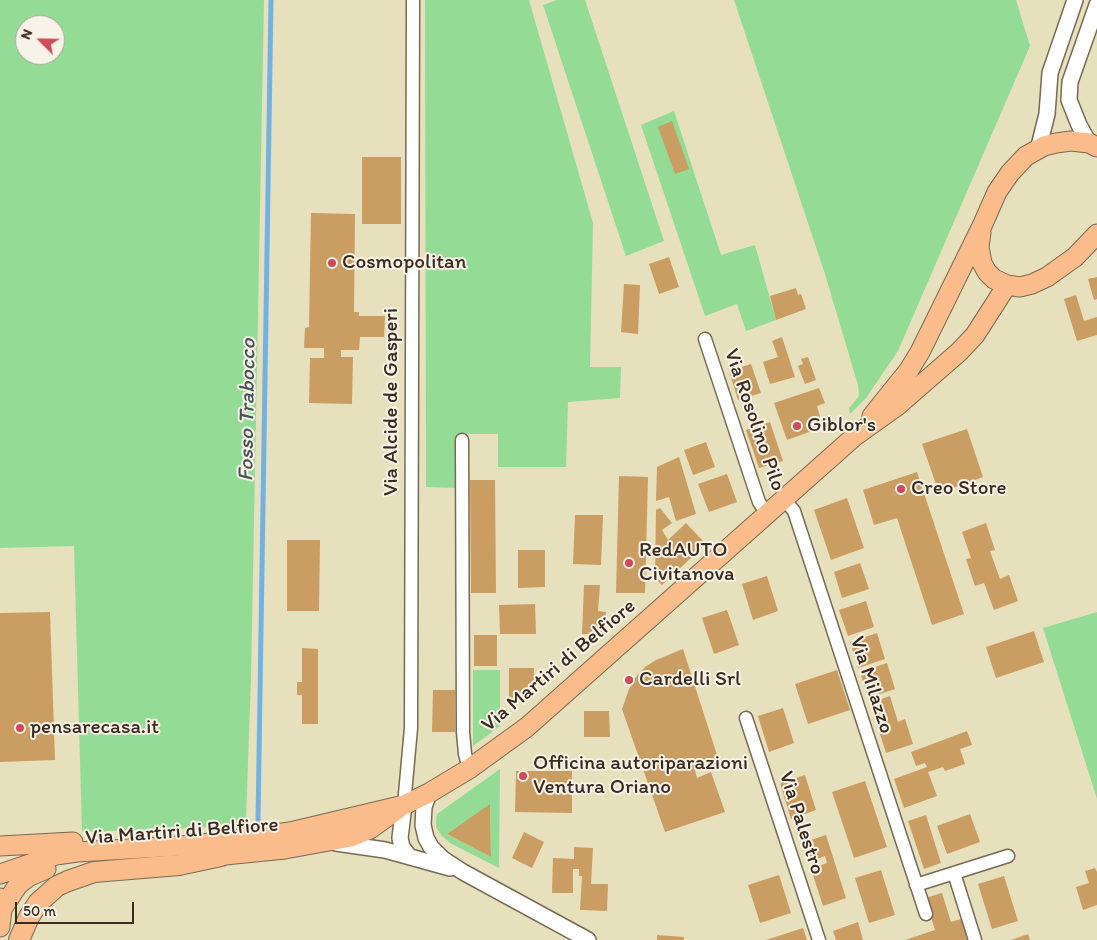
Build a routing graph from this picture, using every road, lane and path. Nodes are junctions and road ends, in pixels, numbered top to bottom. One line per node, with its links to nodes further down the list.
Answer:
1 (413, 0): 17 (street, Via Alcide de Gasperi)
2 (1075, 0): 5 (street)
3 (1097, 5): 4 (street)
4 (1093, 145): 5 (main road, Via Martiri di Belfiore)
5 (1038, 150): 6 (main road, Via Martiri di Belfiore)
6 (982, 226): 8 (main road, Via Martiri di Belfiore); 10 (main road, Via Martiri di Belfiore)
7 (1097, 234): 8 (main road)
8 (1007, 285): 10 (main road, Via Martiri di Belfiore)
9 (705, 339): 13 (street, Via Rosolino Pilo)
10 (855, 436): 12 (main road, Via Martiri di Belfiore)
11 (462, 440): 15 (street, Via Martiri di Belfiore)
12 (784, 499): 13 (main road, Via Martiri di Belfiore); 27 (street, Via Milazzo)
13 (767, 514): 15 (main road, Via Martiri di Belfiore)
14 (746, 718): 32 (street, Via Palestro)
15 (468, 769): 16 (main road, Via Martiri di Belfiore)
16 (429, 793): 17 (main road, Via Martiri di Belfiore); 24 (street)
17 (404, 805): 18 (main road, Via Martiri di Belfiore); 20 (main road, Via Martiri di Belfiore); 22 (street)
18 (324, 842): 21 (main road, Via Martiri di Belfiore); 22 (street)
19 (0, 846): 20 (main road)
20 (141, 848): 26 (main road, Via Martiri di Belfiore)
21 (221, 856): 28 (main road, Via Martiri di Belfiore); 30 (highway)
22 (409, 856): 24 (street)
23 (1008, 856): 25 (street)
24 (463, 872): 31 (street)
25 (954, 873): 27 (street); 33 (street)
26 (0, 874)
27 (916, 885): 29 (street, Via Milazzo)
28 (1, 911)
29 (926, 914)
30 (19, 940)
31 (588, 940)
32 (819, 940)
33 (975, 940)

